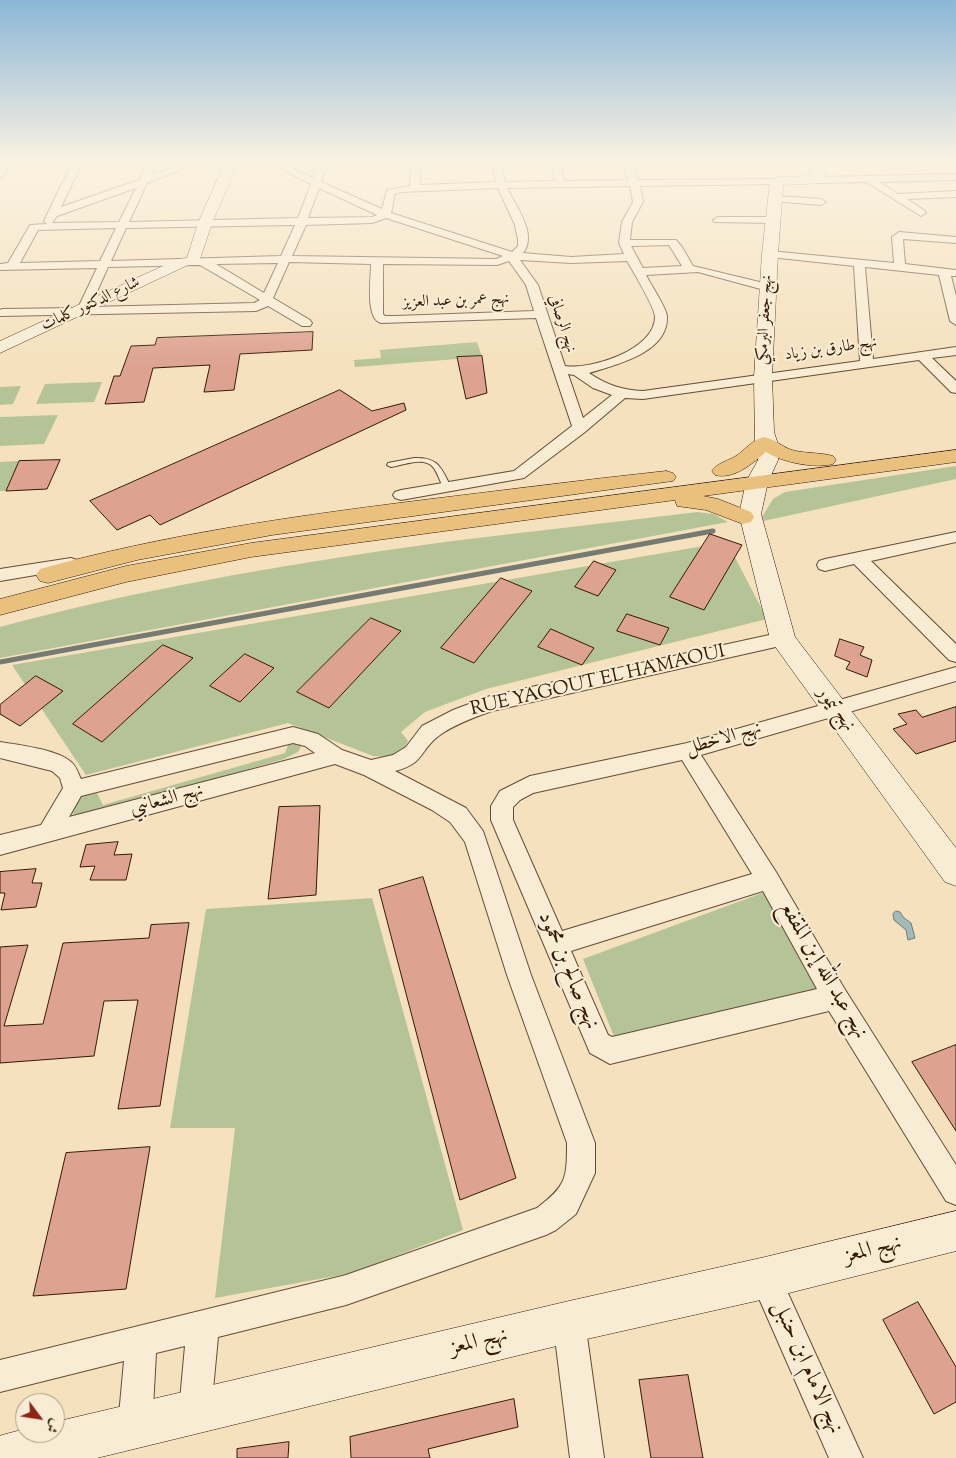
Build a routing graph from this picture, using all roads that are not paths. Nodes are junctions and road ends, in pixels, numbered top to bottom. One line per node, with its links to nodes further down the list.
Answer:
1 (32, 231): 20 (street)
2 (120, 231): 18 (street)
3 (203, 231): 16 (street)
4 (298, 231): 14 (street)
5 (436, 231): 12 (street)
6 (521, 231): 12 (street)
7 (626, 231): 10 (street)
8 (773, 231): 11 (street, نهج جعفر البرمكي)
9 (956, 240): 21 (street)
10 (624, 243): 13 (street); 22 (street)
11 (770, 254): 17 (street); 25 (street, نهج جعفر البرمكي)
12 (514, 256): 13 (street); 15 (street); 29 (street, نهج الرصافي)
13 (632, 257): 23 (street)
14 (285, 259): 15 (street); 16 (street); 26 (street)
15 (377, 260): 29 (street, نهج عمر بن عبد العزيز)
16 (192, 262): 18 (street); 26 (street); 27 (street, شارع الدكتور كلمات)
17 (859, 263): 21 (street); 35 (street)
18 (104, 264): 20 (street); 27 (street)
19 (0, 267): 20 (street)
20 (12, 267)
21 (900, 267): 24 (street)
22 (689, 269): 23 (street); 25 (street)
23 (640, 272): 37 (street)
24 (950, 272): 30 (street)
25 (768, 287): 38 (street, نهج جعفر البرمكي)
26 (267, 300): 27 (street); 31 (street)
27 (80, 310): 28 (street); 32 (street, شارع الدكتور كلمات)
28 (2, 313)
29 (540, 314): 36 (street, نهج الرصافي)
30 (956, 321)
31 (306, 323)
32 (0, 348)
33 (956, 351): 34 (street, نهج طارق بن زياد)
34 (921, 356): 35 (street, نهج طارق بن زياد); 39 (street)
35 (867, 362): 38 (street, نهج طارق بن زياد)
36 (559, 369): 37 (street, نهج الرصافي); 41 (street)
37 (578, 372): 40 (street, نهج الرصافي)
38 (763, 377): 40 (street, نهج طارق بن زياد); 42 (street, نهج جعفر البرمكي)
39 (956, 389)
40 (622, 394): 41 (street)
41 (580, 428): 49 (street)
42 (765, 439): 47 (highway); 48 (highway); 48 (street, نهج جعفر البرمكي)
43 (956, 444): 44 (highway)
44 (903, 451): 47 (highway); 48 (highway)
45 (956, 456): 47 (highway)
46 (390, 466): 49 (lane)
47 (827, 466): 48 (highway); 53 (highway)
48 (748, 475): 51 (highway); 52 (highway); 53 (street, نهج جعفر البرمكي); 57 (highway)
49 (447, 487): 50 (street)
50 (401, 495)
51 (624, 502): 52 (highway); 53 (highway)
52 (561, 509): 57 (highway)
53 (749, 519): 59 (street, نهج تيمور)
54 (956, 536): 55 (street)
55 (858, 558): 56 (street); 60 (street)
56 (825, 565)
57 (11, 587): 58 (highway)
58 (0, 608)
59 (782, 639): 62 (street, نهج تيمور); 66 (street, RUE YAGOUT EL HAMAOUI)
60 (956, 654)
61 (956, 674): 62 (street, نهج الاخطل)
62 (833, 708): 64 (street, نهج الاخطل); 71 (street, نهج تيمور)
63 (0, 750): 67 (street)
64 (687, 750): 68 (street, نهج الاخطل); 72 (street, نهج عبد الله إبن المقفع)
65 (335, 756): 66 (street); 67 (street); 69 (street, نهج الشعانبي)
66 (371, 769): 79 (street)
67 (74, 789): 69 (street)
68 (500, 810): 73 (street, نهج صالح بن محمود)
69 (48, 833): 70 (street, نهج الشعانبي)
70 (0, 845)
71 (956, 872)
72 (768, 879): 73 (street); 74 (street, نهج عبد الله إبن المقفع)
73 (557, 944): 74 (street, نهج صالح بن محمود)
74 (835, 997): 75 (street, نهج عبد الله إبن المقفع)
75 (956, 1191)
76 (956, 1231): 77 (street, نهج المعز)
77 (765, 1278): 78 (street, نهج المعز); 86 (street, نهج الامام ابن حنبل)
78 (569, 1322): 82 (street, نهج المعز); 85 (street)
79 (203, 1326): 80 (street); 82 (street)
80 (141, 1342): 81 (street); 83 (street)
81 (0, 1376)
82 (195, 1411): 83 (street, نهج المعز)
83 (135, 1426): 84 (street, نهج المعز)
84 (30, 1455)
85 (587, 1458)
86 (846, 1458)

